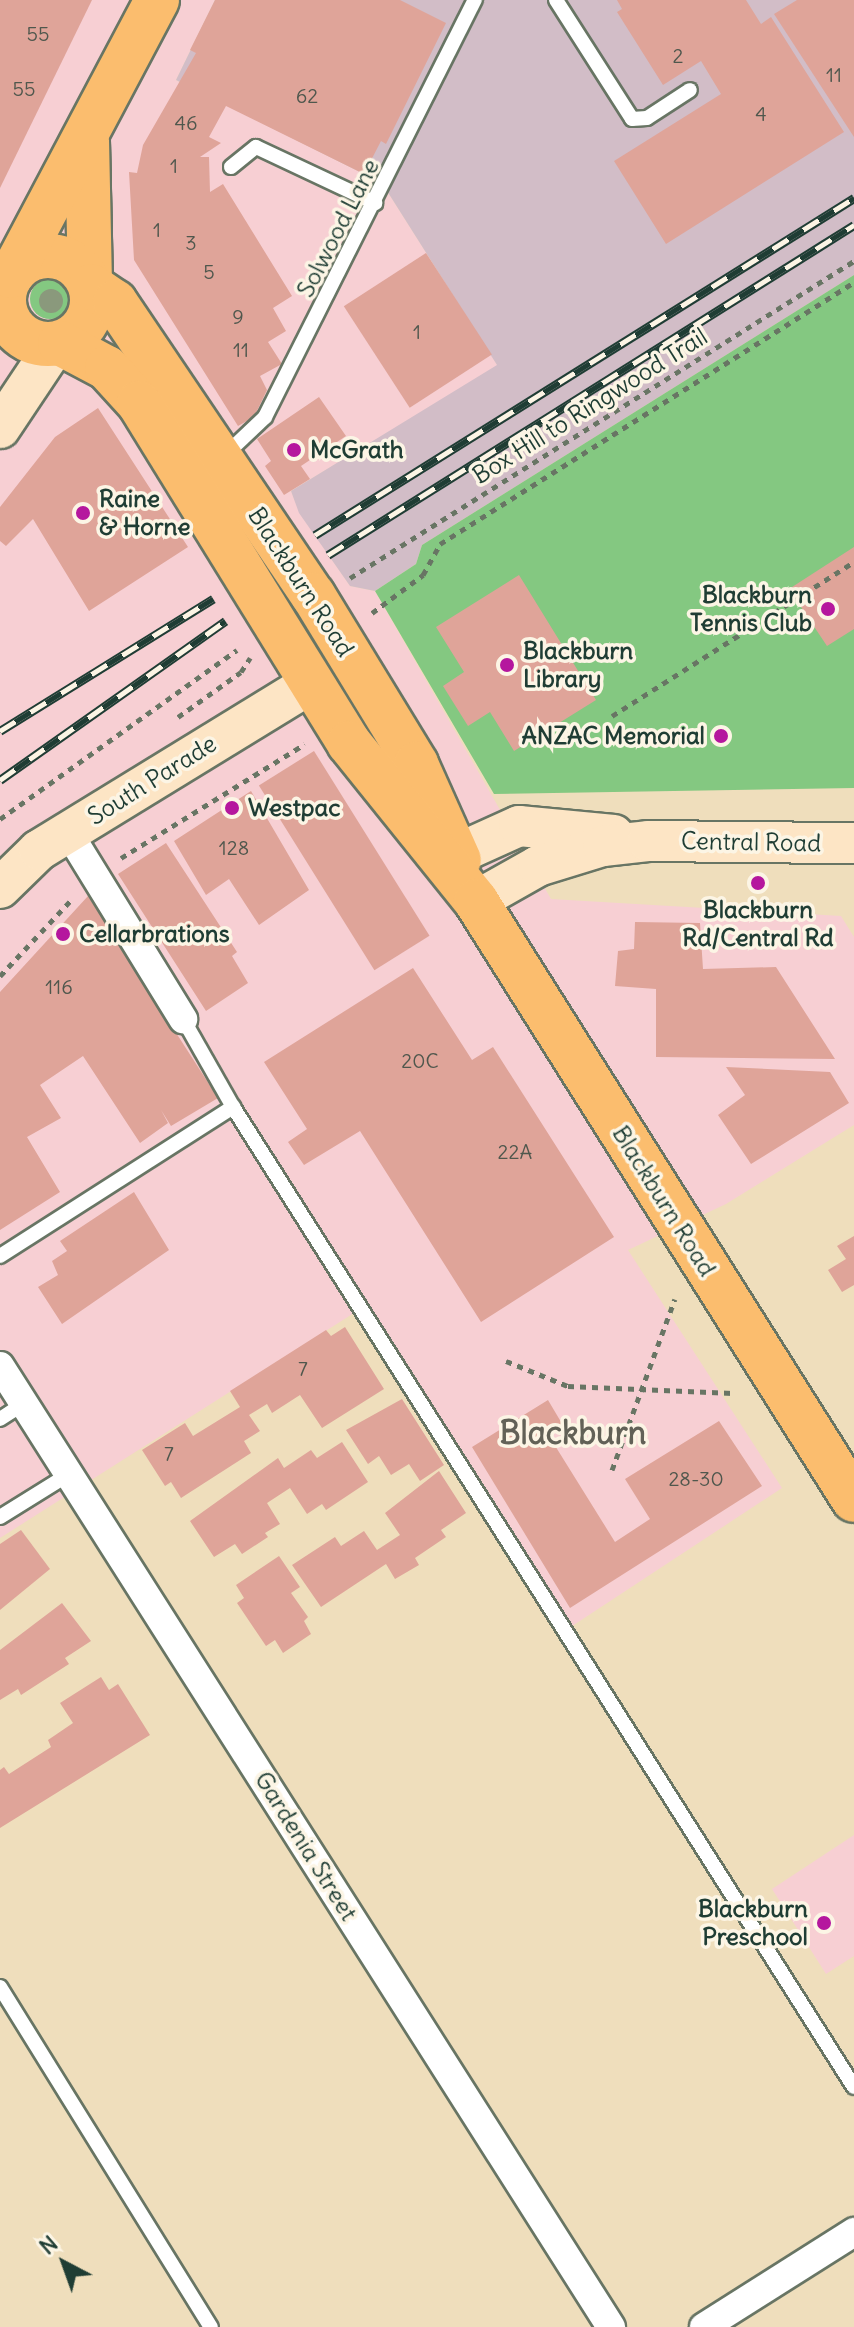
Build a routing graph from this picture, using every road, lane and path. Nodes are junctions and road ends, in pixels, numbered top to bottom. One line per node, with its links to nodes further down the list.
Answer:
1 (157, 0): 5 (main road)
2 (474, 0): 7 (lane, Solwood Lane)
3 (556, 0): 4 (lane)
4 (690, 90)
5 (87, 138): 10 (main road); 11 (main road)
6 (231, 167): 7 (lane)
7 (375, 203): 14 (lane, Solwood Lane)
8 (854, 261): 16 (path, Box Hill to Ringwood Trail)
9 (854, 282): 17 (path)
10 (90, 285): 11 (main road); 12 (main road); 14 (main road, Blackburn Road)
11 (6, 286): 12 (main road)
12 (58, 344): 13 (street); 20 (main road, Blackburn Road)
13 (0, 428)
14 (219, 461): 17 (main road, Blackburn Road)
15 (854, 562): 21 (path)
16 (346, 581)
17 (356, 639): 20 (main road); 26 (main road, Blackburn Road)
18 (237, 650): 23 (path)
19 (254, 650): 22 (path)
20 (312, 683): 24 (street, South Parade); 26 (main road, Blackburn Road)
21 (612, 716)
22 (166, 725)
23 (0, 819)
24 (68, 832): 27 (street, South Parade); 28 (street)
25 (854, 843): 26 (street, Central Road)
26 (462, 876): 40 (main road, Blackburn Road)
27 (0, 888)
28 (183, 1019): 29 (lane)
29 (233, 1107): 30 (lane); 43 (lane)
30 (0, 1256)
31 (675, 1299): 34 (path)
32 (506, 1361): 34 (path)
33 (0, 1366): 36 (street, Gardenia Street)
34 (641, 1389): 35 (path); 38 (path)
35 (733, 1393)
36 (25, 1403): 37 (lane); 39 (street, Gardenia Street)
37 (0, 1419)
38 (612, 1470)
39 (69, 1474): 41 (lane); 46 (street, Gardenia Street)
40 (854, 1500)
41 (0, 1517)
42 (0, 1987): 45 (lane)
43 (854, 2087)
44 (854, 2232): 47 (street)
45 (211, 2327)
46 (611, 2327)
47 (704, 2327)

